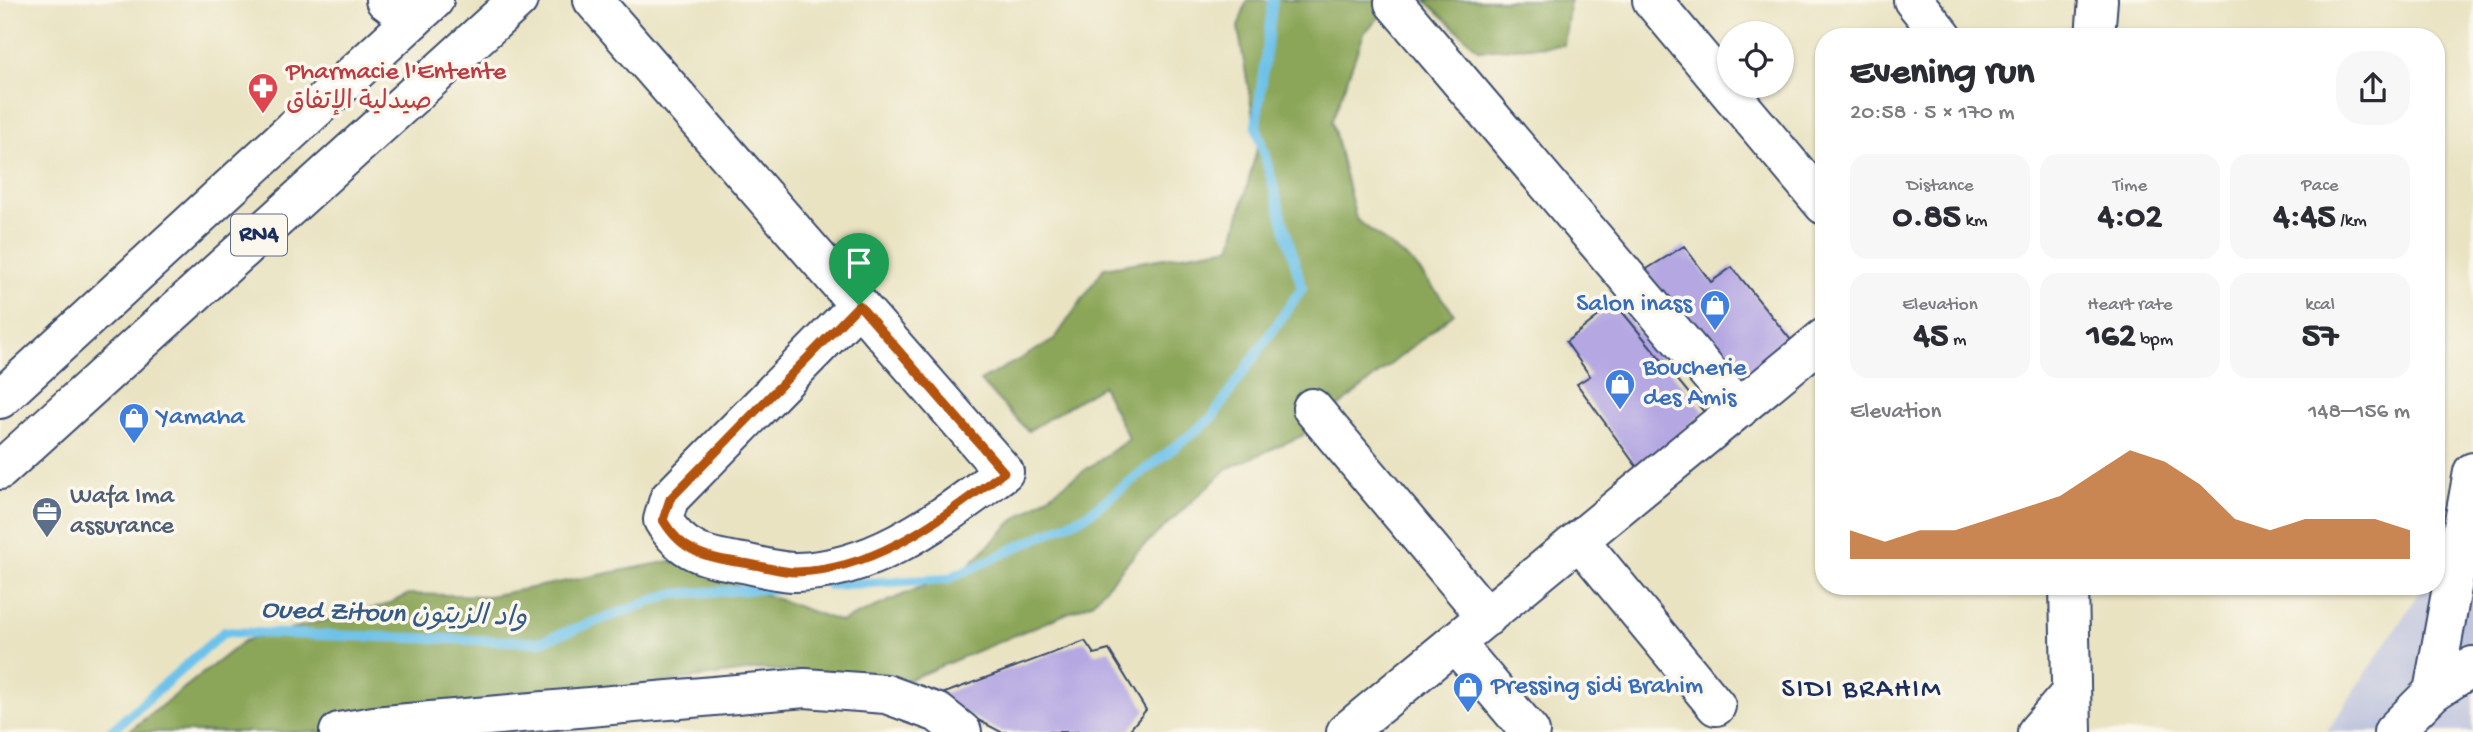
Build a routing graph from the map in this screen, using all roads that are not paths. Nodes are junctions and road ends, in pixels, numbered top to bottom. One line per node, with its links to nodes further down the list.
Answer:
1 (518, 0): 16 (street, RN4)
2 (593, 0): 11 (street)
3 (1652, 0): 10 (street)
4 (1913, 0): 8 (street)
5 (2098, 0): 9 (street)
6 (1394, 3): 15 (street)
7 (410, 7): 13 (street, RN4)
8 (1936, 28)
9 (2096, 28)
10 (1815, 194)
11 (859, 305): 11 (street)
12 (1815, 346): 15 (street)
13 (0, 399)
14 (1312, 408): 20 (street)
15 (1739, 409): 18 (street)
16 (0, 470)
17 (2473, 472): 23 (street)
18 (1579, 540): 20 (street); 24 (street)
19 (2069, 595): 25 (street)
20 (1487, 617): 21 (street)
21 (1455, 643): 28 (street); 29 (street)
22 (2473, 666): 23 (street)
23 (2433, 692): 31 (street)
24 (1716, 706)
25 (2071, 714): 30 (street)
26 (340, 732): 27 (street)
27 (962, 732)
28 (1346, 732)
29 (1530, 732)
30 (2037, 732)
31 (2393, 732)

